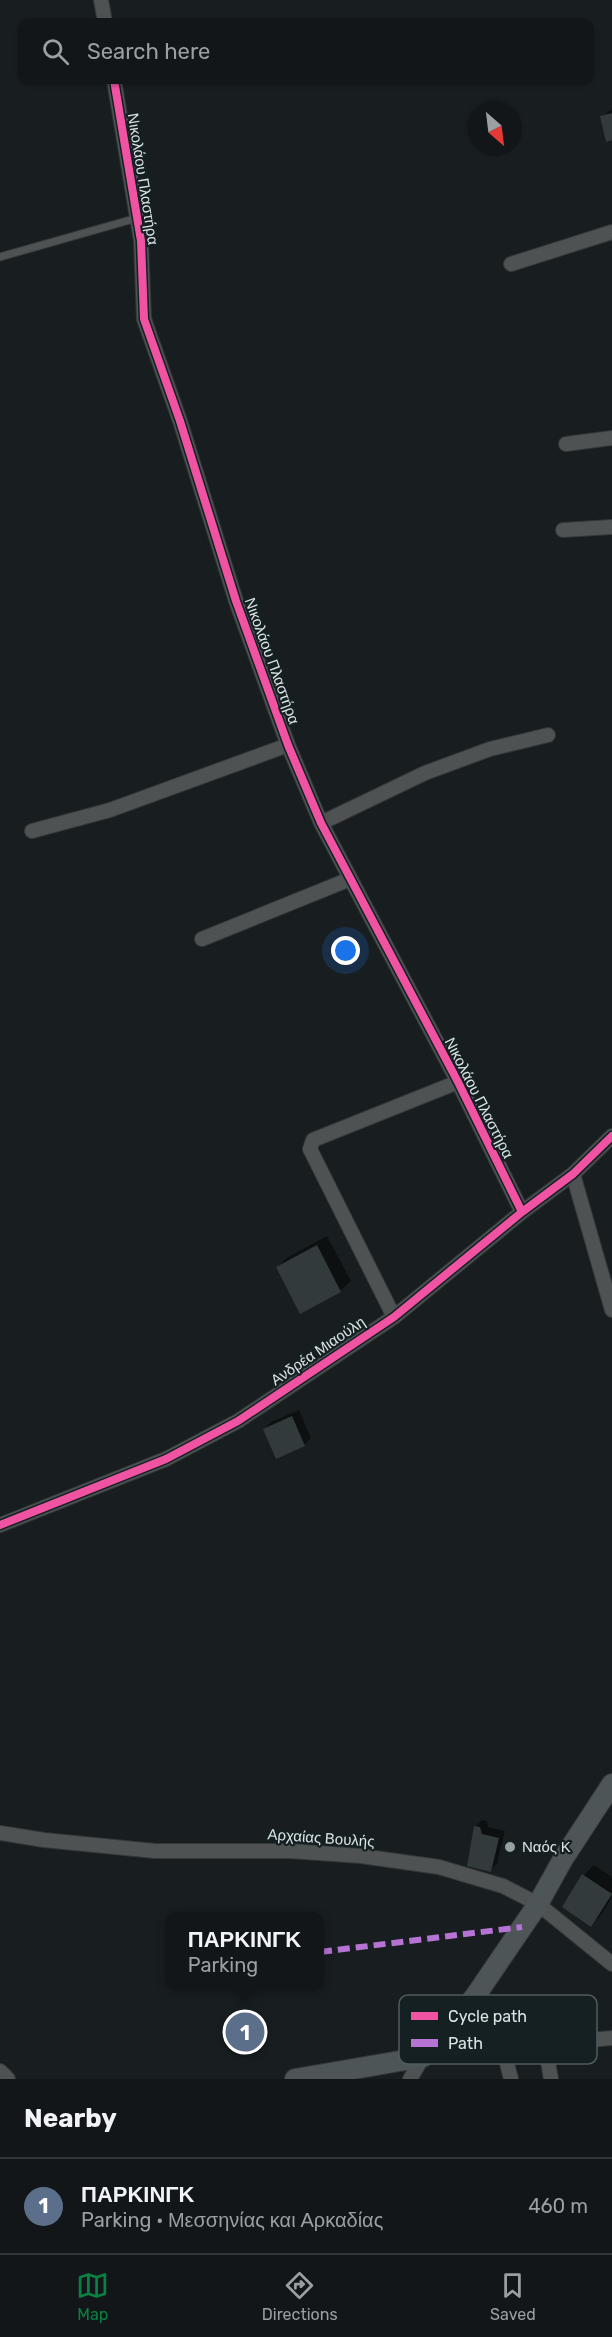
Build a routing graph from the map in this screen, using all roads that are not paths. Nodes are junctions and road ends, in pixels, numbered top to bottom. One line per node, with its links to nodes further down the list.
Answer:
1 (101, 0): 2 (street)
2 (104, 18)
3 (115, 84): 4 (street, Νικολάου Πλαστήρα)
4 (137, 218): 6 (lane); 13 (street, Νικολάου Πλαστήρα)
5 (612, 232): 7 (street)
6 (0, 257)
7 (511, 264)
8 (612, 438): 9 (street)
9 (566, 444)
10 (612, 527): 11 (street)
11 (563, 530)
12 (548, 735): 14 (street)
13 (288, 744): 14 (street, Νικολάου Πλαστήρα); 15 (street)
14 (321, 823): 16 (street, Νικολάου Πλαστήρα)
15 (32, 831)
16 (350, 879): 17 (street); 18 (street, Νικολάου Πλαστήρα)
17 (202, 939)
18 (458, 1082): 21 (street, Νικολάου Πλαστήρα); 23 (street)
19 (612, 1136): 20 (street, Ανδρέα Μιαούλη)
20 (573, 1174): 21 (street, Ανδρέα Μιαούλη); 22 (street)
21 (522, 1212): 23 (street, Ανδρέα Μιαούλη)
22 (612, 1310)
23 (394, 1317): 24 (street, Ανδρέα Μιαούλη)
24 (0, 1524)
25 (612, 1784): 27 (street)
26 (0, 1833): 27 (street, Αρχαίας Βουλής)
27 (538, 1904): 28 (street, Αρχαίας Βουλής); 29 (street)
28 (612, 1964)
29 (476, 1995)
30 (612, 2038): 31 (street)
31 (597, 2039)
32 (399, 2059): 38 (street)
33 (420, 2064): 39 (street)
34 (504, 2064): 40 (street)
35 (548, 2064): 41 (street)
36 (0, 2071): 37 (street)
37 (8, 2079)
38 (295, 2079)
39 (410, 2079)
40 (511, 2079)
41 (551, 2079)

